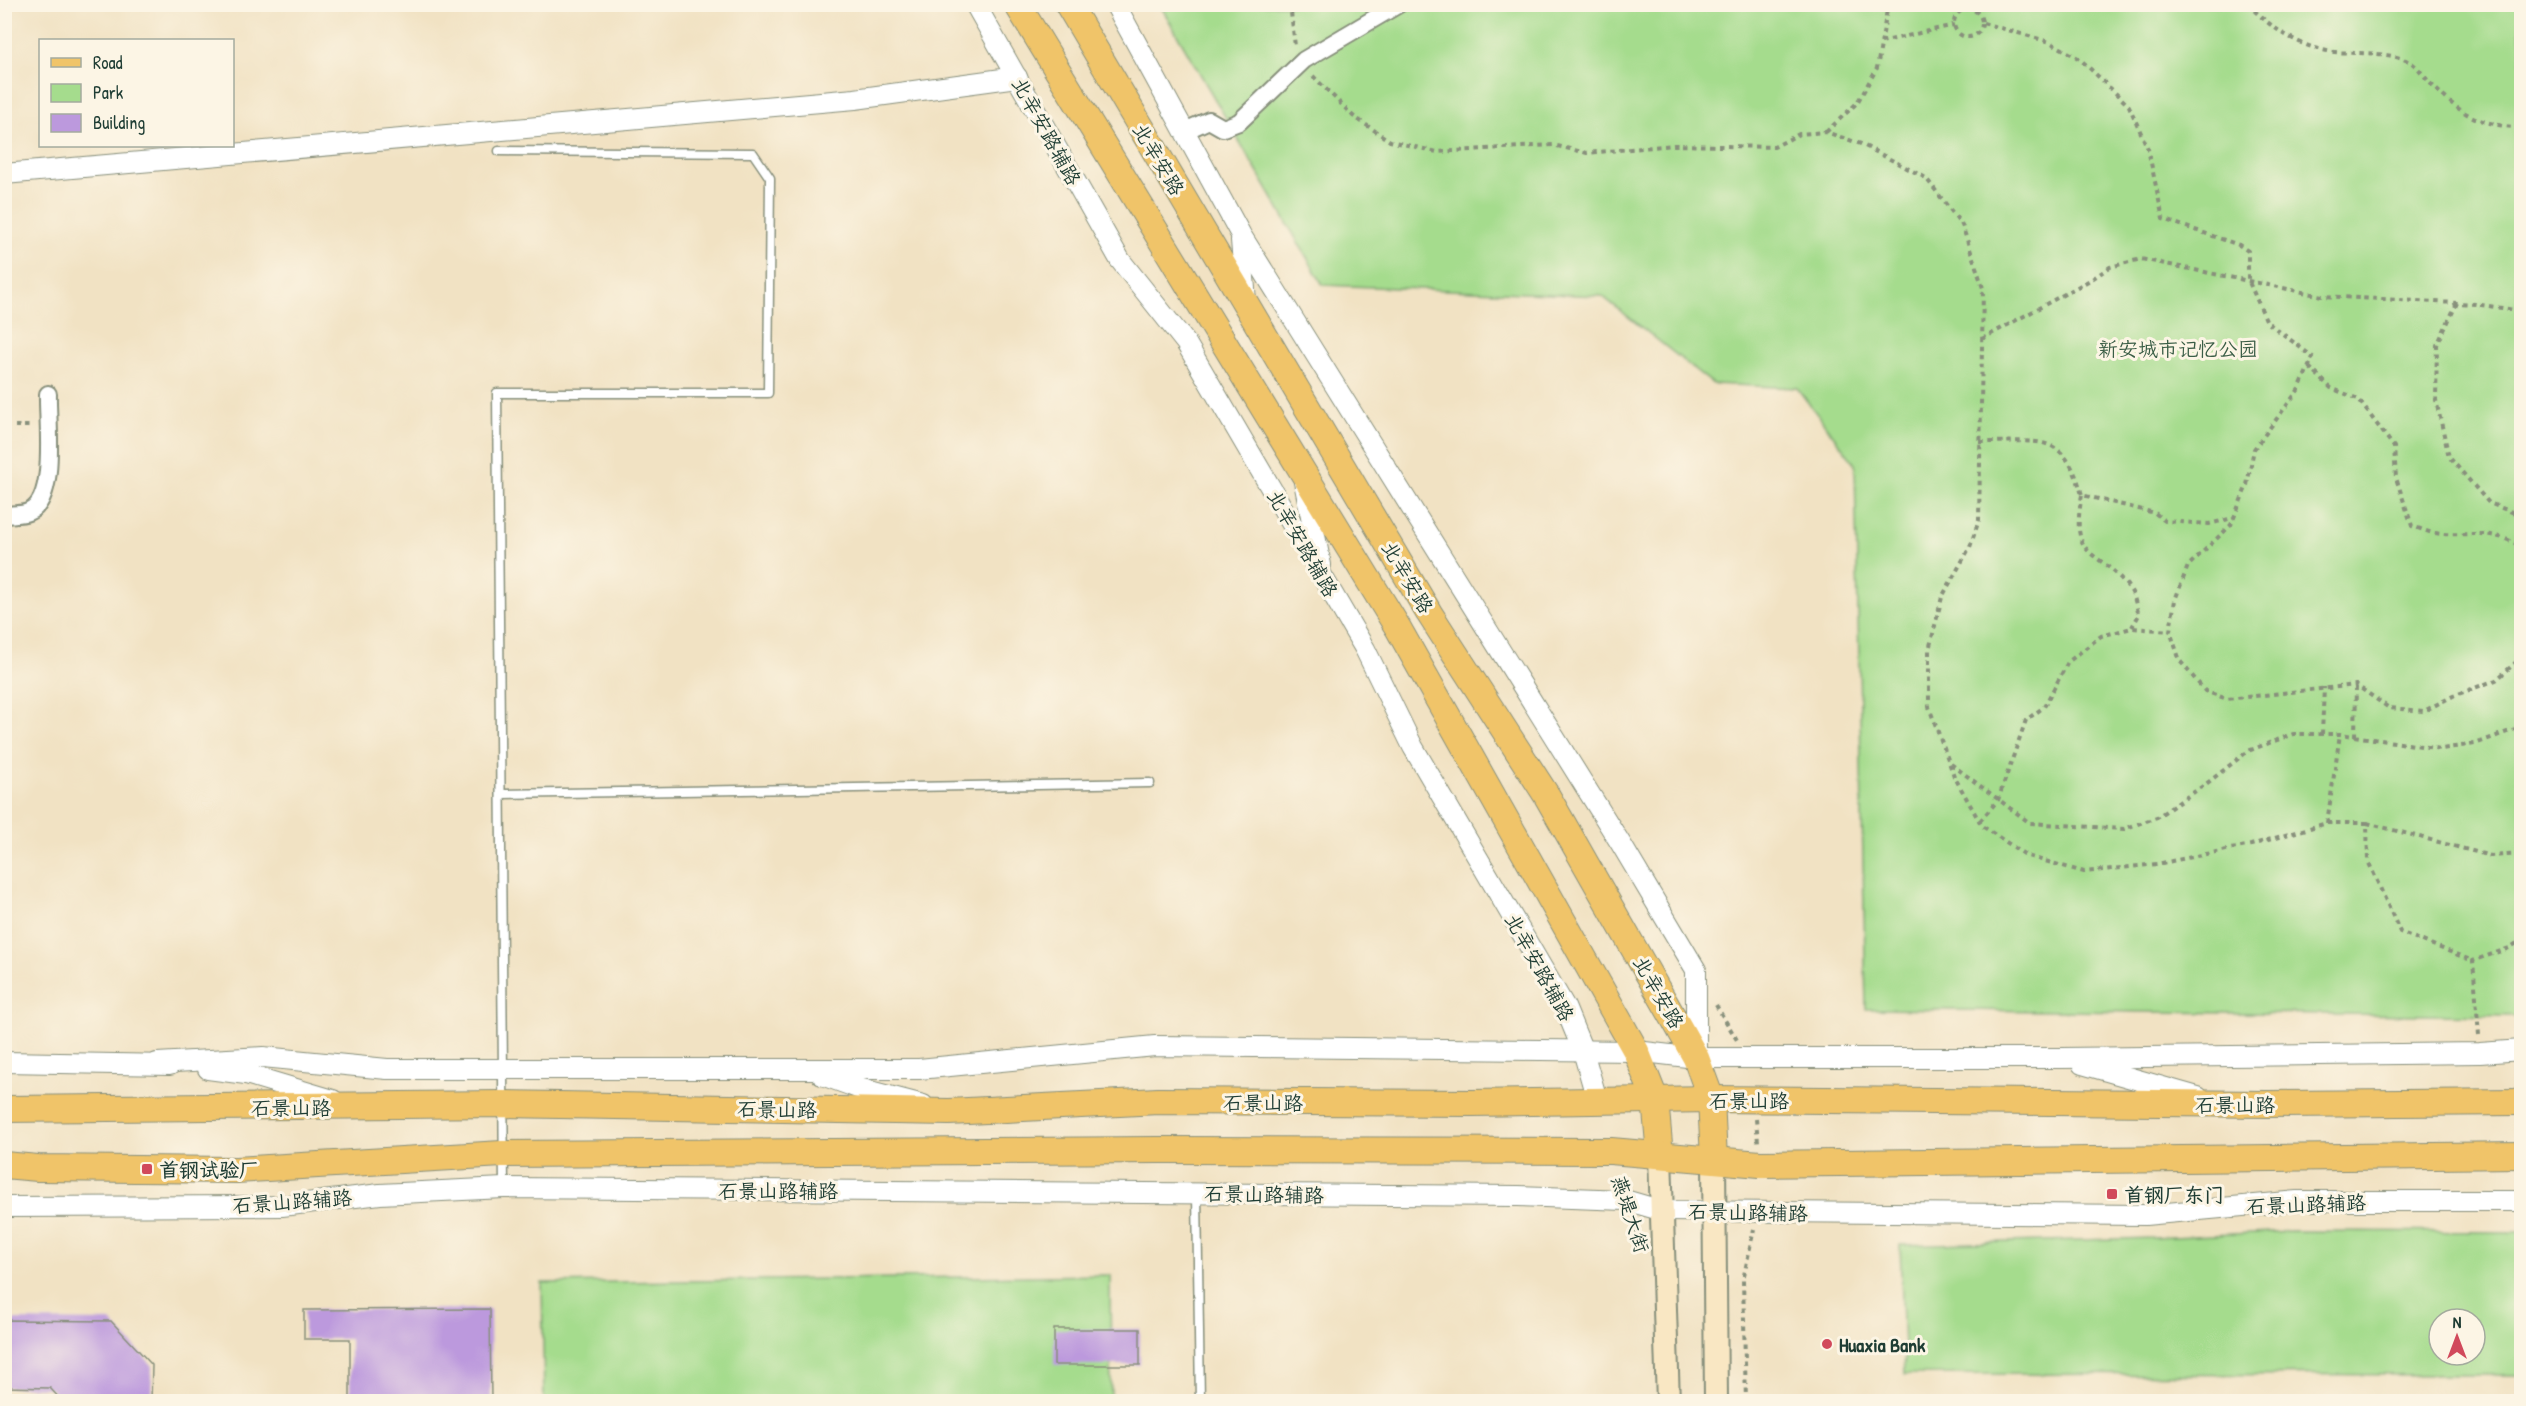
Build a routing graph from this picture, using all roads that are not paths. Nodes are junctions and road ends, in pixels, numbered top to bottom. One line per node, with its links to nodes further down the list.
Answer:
1 (975, 4): 6 (street, 北辛安路辅路)
2 (1017, 4): 13 (main road, 北辛安路)
3 (1068, 4): 11 (main road, 北辛安路)
4 (1115, 4): 7 (street)
5 (1399, 4): 7 (street)
6 (1017, 77): 9 (street); 15 (street, 北辛安路辅路)
7 (1185, 131): 10 (street)
8 (499, 151): 17 (lane)
9 (4, 174)
10 (1241, 235): 11 (street); 21 (street)
11 (1247, 306): 21 (main road, 北辛安路)
12 (48, 394): 14 (street)
13 (1300, 465): 15 (street); 20 (main road, 北辛安路)
14 (4, 515)
15 (1325, 581): 19 (street, 北辛安路辅路)
16 (1150, 783): 17 (lane)
17 (501, 794): 26 (lane)
18 (2522, 1050): 22 (street)
19 (1583, 1051): 20 (street); 25 (street); 29 (street, 北辛安路辅路)
20 (1636, 1052): 21 (street); 27 (main road, 北辛安路)
21 (1696, 1058): 22 (street); 28 (main road, 北辛安路)
22 (2062, 1058): 32 (street)
23 (4, 1062): 24 (street)
24 (157, 1063): 26 (street); 33 (street)
25 (809, 1070): 26 (street); 35 (street)
26 (503, 1071): 31 (lane)
27 (1655, 1099): 28 (main road, 石景山路); 29 (main road, 石景山路); 37 (main road, 北辛安路)
28 (1711, 1099): 32 (main road, 石景山路); 39 (main road, 北辛安路)
29 (1597, 1100): 35 (main road, 石景山路)
30 (2522, 1102): 32 (main road, 石景山路)
31 (503, 1104): 33 (main road, 石景山路); 35 (main road, 石景山路); 36 (lane)
32 (2220, 1104)
33 (355, 1107): 34 (main road, 石景山路)
34 (4, 1109)
35 (949, 1112)
36 (502, 1154): 37 (main road); 41 (main road); 43 (lane)
37 (1660, 1155): 39 (main road); 48 (main road, 燕堤大街)
38 (2522, 1155): 39 (main road)
39 (1714, 1159): 47 (main road)
40 (4, 1165): 41 (main road)
41 (38, 1168): 42 (street)
42 (4, 1171)
43 (504, 1188): 44 (street, 石景山路辅路); 46 (street, 石景山路辅路)
44 (1197, 1193): 48 (street, 石景山路辅路); 49 (lane)
45 (2522, 1200): 47 (street, 石景山路辅路)
46 (4, 1207)
47 (1713, 1210): 48 (street, 石景山路辅路); 51 (main road)
48 (1663, 1211): 50 (main road, 燕堤大街)
49 (1200, 1401)
50 (1668, 1401)
51 (1716, 1401)

